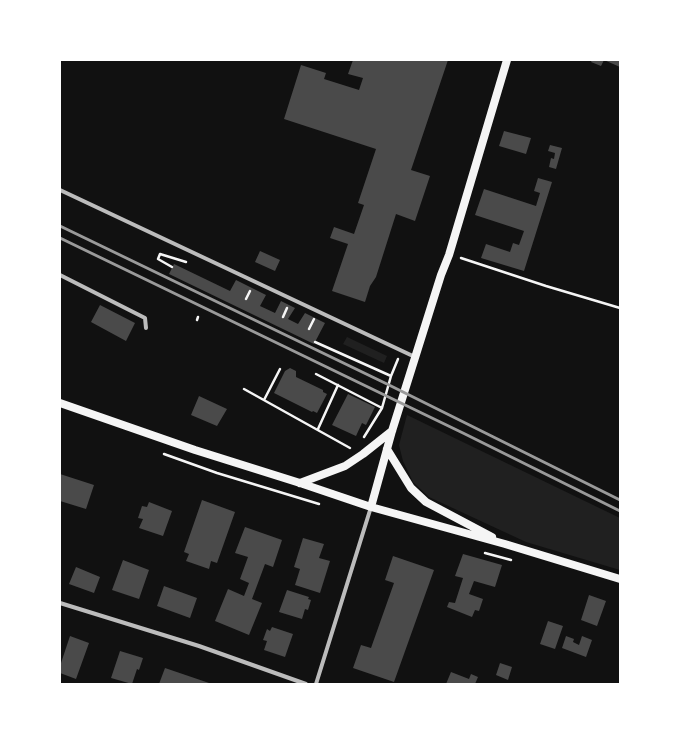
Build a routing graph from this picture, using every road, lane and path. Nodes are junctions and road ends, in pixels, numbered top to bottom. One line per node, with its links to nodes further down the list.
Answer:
1 (507, 60): 3 (main road)
2 (60, 190): 16 (street)
3 (449, 255): 10 (path); 16 (main road)
4 (188, 263): 5 (path)
5 (172, 267)
6 (60, 275): 13 (street)
7 (252, 288): 8 (path)
8 (246, 299)
9 (289, 305): 11 (path)
10 (620, 308)
11 (283, 317)
12 (315, 318): 14 (path)
13 (146, 328)
14 (309, 329)
15 (315, 342): 20 (path)
16 (415, 357): 26 (main road)
17 (398, 359): 20 (path)
18 (280, 369): 23 (path)
19 (316, 374): 21 (path)
20 (391, 376): 21 (path)
21 (338, 385): 25 (path)
22 (244, 389): 23 (path)
23 (264, 400): 25 (path)
24 (60, 403): 29 (main road)
25 (318, 429): 27 (path)
26 (392, 431): 28 (main road); 29 (main road)
27 (352, 449)
28 (387, 449): 30 (main road); 31 (main road)
29 (300, 483): 30 (main road)
30 (371, 507): 31 (main road); 37 (street)
31 (505, 544): 34 (main road)
32 (482, 552): 33 (path)
33 (512, 561)
34 (620, 579)
35 (60, 603): 36 (street)
36 (306, 684)
37 (316, 684)

